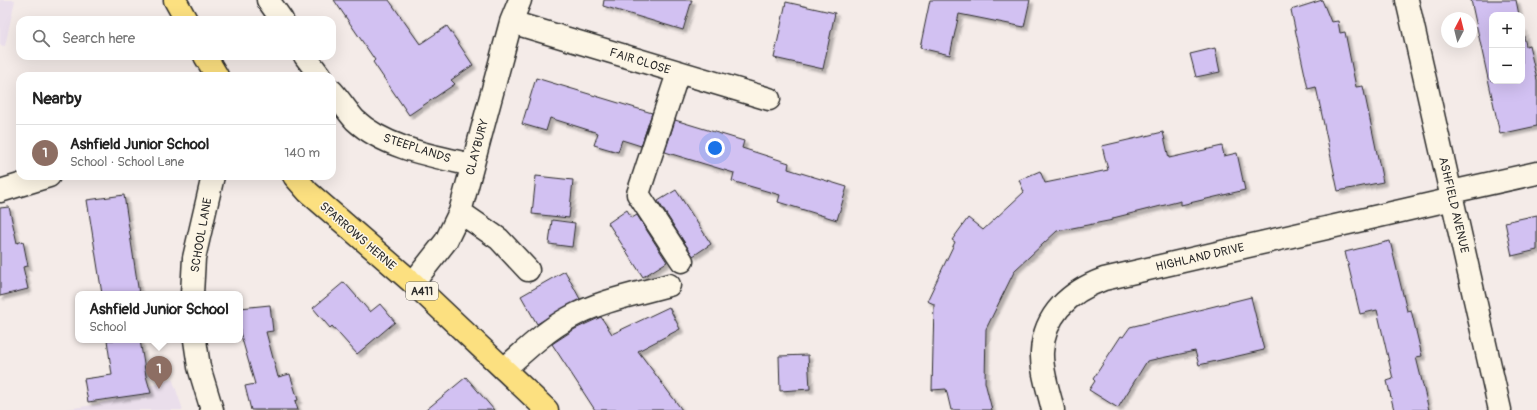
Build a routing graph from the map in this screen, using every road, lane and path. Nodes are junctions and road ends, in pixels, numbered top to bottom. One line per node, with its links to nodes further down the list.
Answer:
1 (175, 0): 5 (main road)
2 (268, 0): 6 (street)
3 (520, 0): 7 (street, CLAYBURY)
4 (1407, 0): 21 (street, ASHFIELD AVENUE)
5 (184, 16)
6 (279, 16)
7 (511, 22): 12 (street, FAIR CLOSE); 15 (street, CLAYBURY)
8 (207, 60): 10 (main road)
9 (308, 60): 11 (street)
10 (215, 72)
11 (317, 72)
12 (678, 73): 14 (street, FAIR CLOSE); 23 (street)
13 (336, 96): 15 (street, STEEPLANDS)
14 (769, 99)
15 (472, 165): 22 (street, CLAYBURY)
16 (1537, 173): 21 (street, HIGHLAND DRIVE)
17 (36, 180): 20 (street)
18 (212, 180): 27 (street, SCHOOL LANE)
19 (298, 180): 25 (main road, SPARROWS HERNE / A411)
20 (0, 191)
21 (1452, 195): 32 (street, HIGHLAND DRIVE); 33 (street, ASHFIELD AVENUE)
22 (460, 212): 24 (street); 25 (street, CLAYBURY)
23 (682, 261)
24 (528, 270)
25 (413, 283): 29 (main road, SPARROWS HERNE / A411)
26 (668, 285): 29 (street)
27 (192, 291)
28 (195, 343): 30 (street)
29 (504, 369): 31 (main road, SPARROWS HERNE / A411)
30 (212, 410)
31 (547, 410)
32 (1053, 410)
33 (1500, 410)

